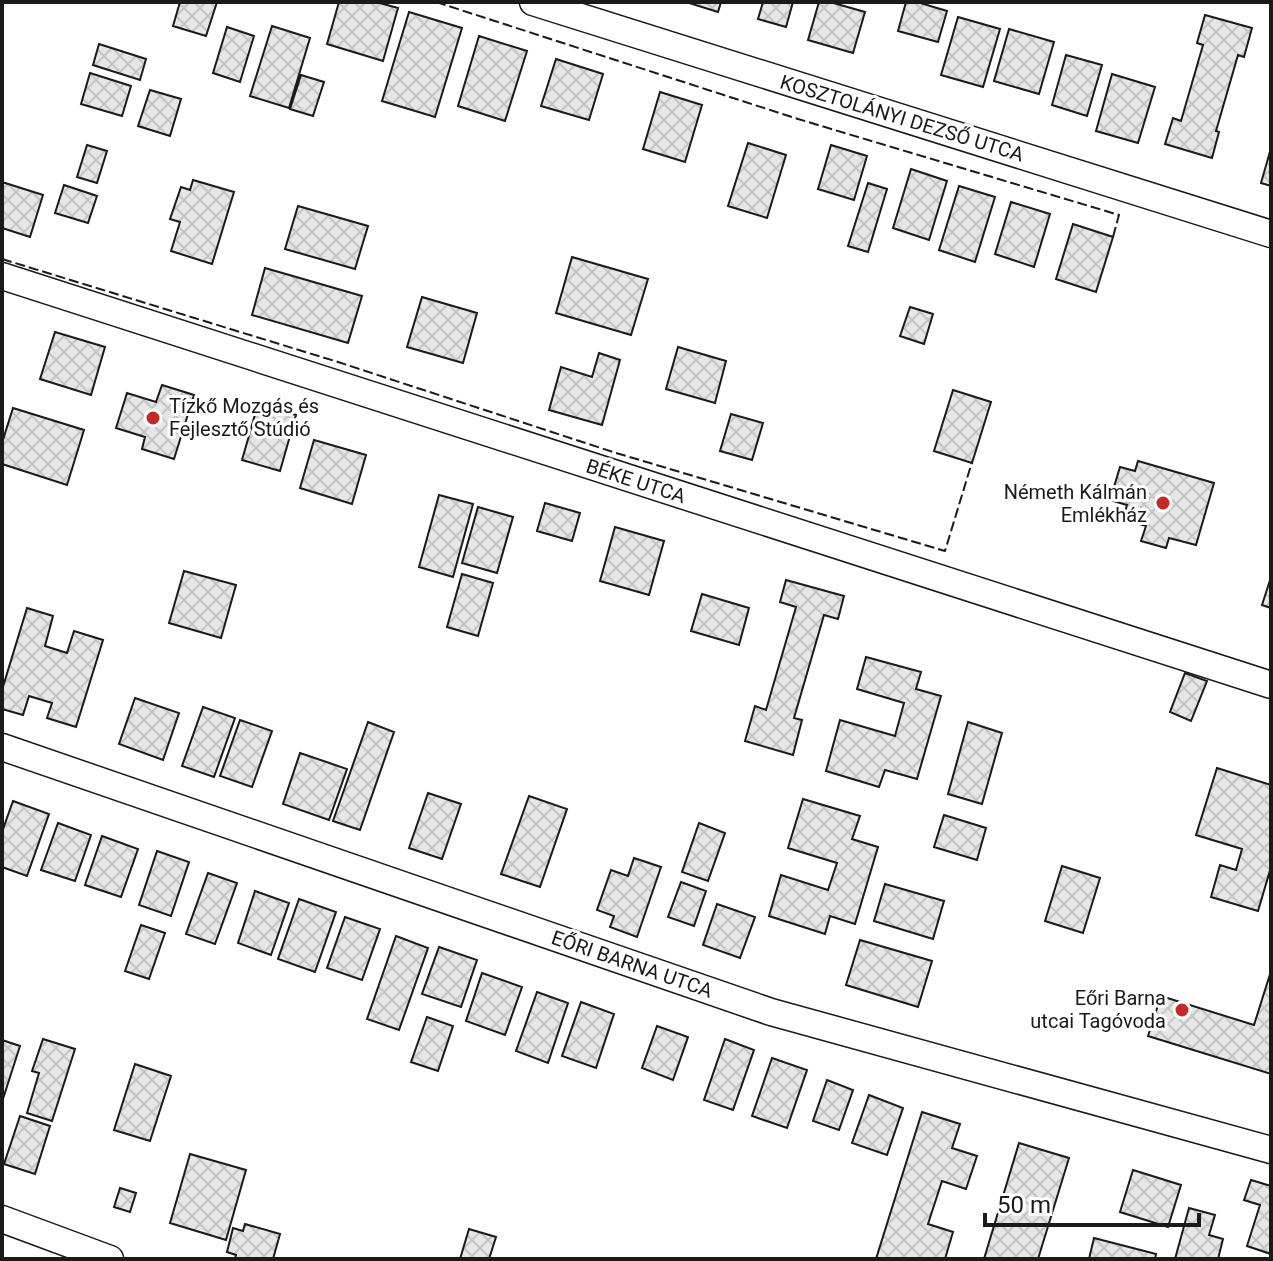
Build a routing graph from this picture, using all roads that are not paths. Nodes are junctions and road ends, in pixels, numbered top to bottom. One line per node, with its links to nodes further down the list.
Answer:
1 (533, 2): 2 (street, KOSZTOLÁNYI DEZSŐ UTCA)
2 (1271, 234)
3 (2, 276): 4 (street, BÉKE UTCA)
4 (1271, 685)
5 (2, 747): 6 (street, EŐRI BARNA UTCA)
6 (1271, 1150)
7 (2, 1219): 8 (street)
8 (110, 1259)

